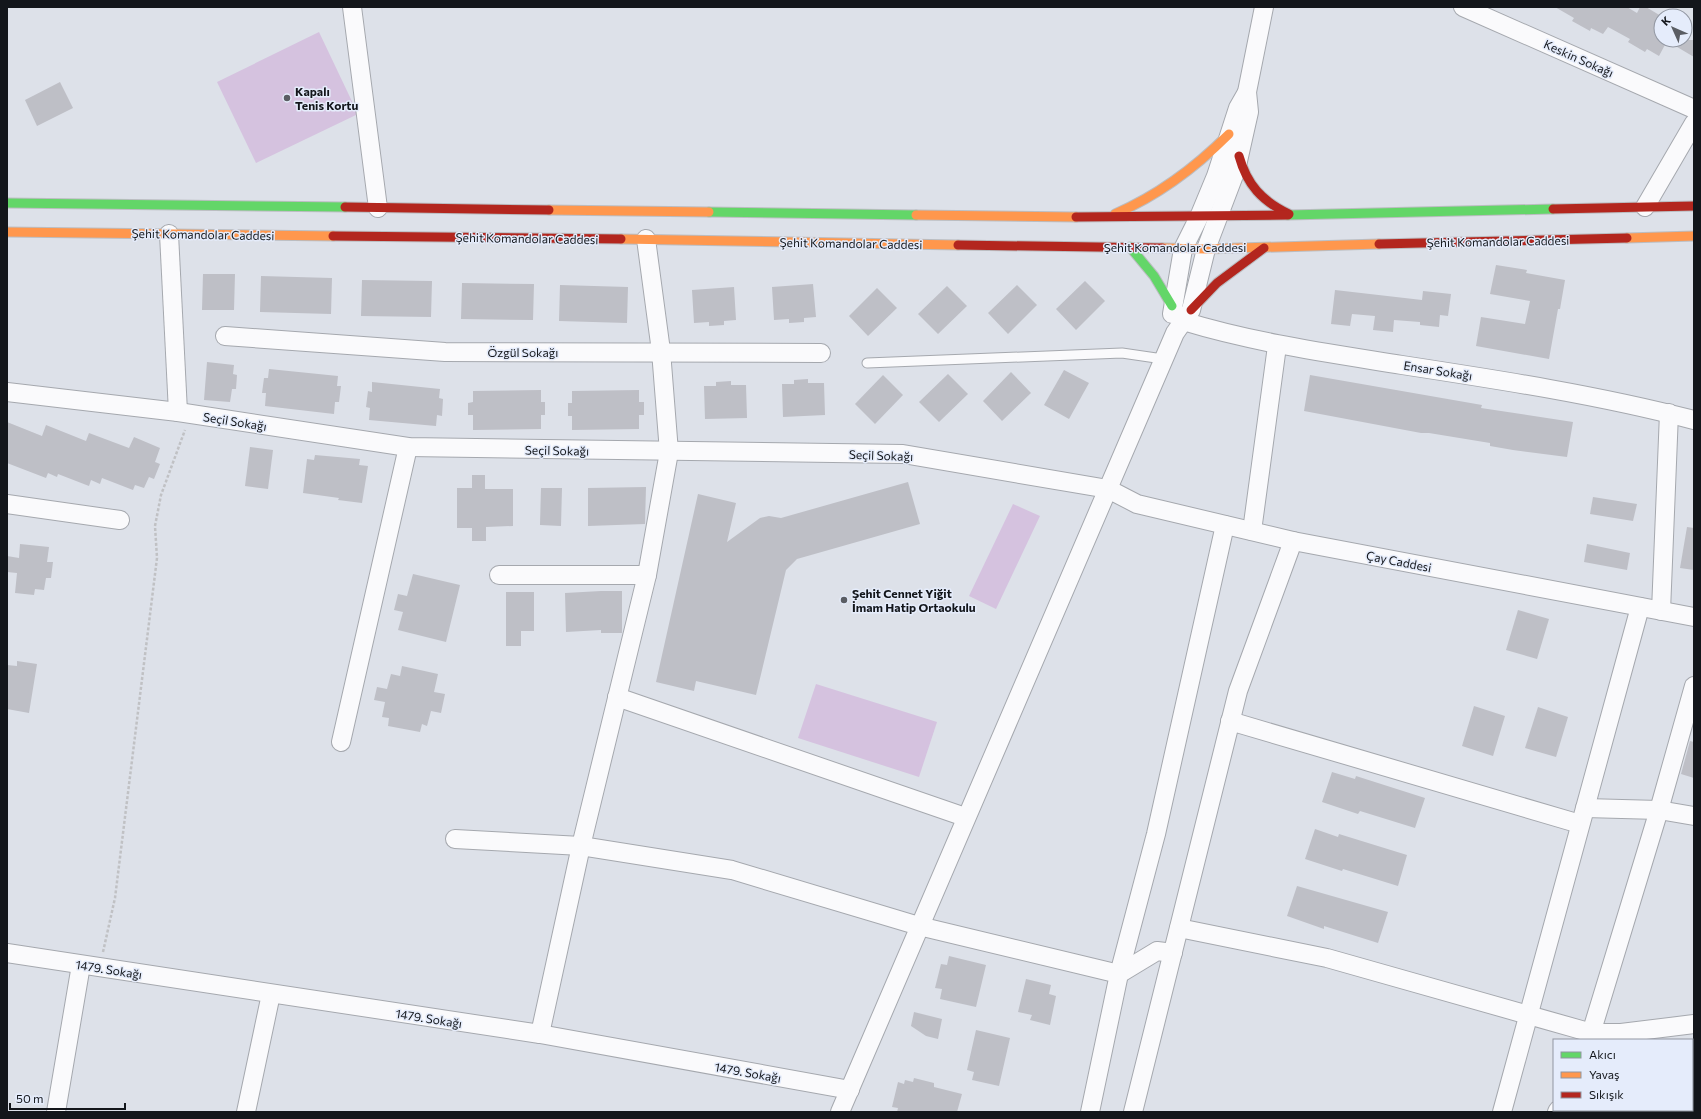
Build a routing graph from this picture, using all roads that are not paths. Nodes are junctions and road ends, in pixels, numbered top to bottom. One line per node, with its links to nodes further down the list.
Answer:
1 (352, 7): 12 (street)
2 (1264, 7): 4 (street)
3 (1463, 7): 5 (street, Keskin Sokağı)
4 (1247, 92): 7 (street); 8 (street)
5 (1694, 109)
6 (1694, 124): 11 (street)
7 (1229, 134): 14 (main road); 15 (street)
8 (1239, 156): 13 (main road); 16 (street)
9 (7, 203): 12 (main road)
10 (1694, 206): 11 (main road)
11 (1645, 207): 13 (main road)
12 (378, 208): 14 (main road)
13 (1290, 215): 16 (main road)
14 (1108, 217): 15 (main road)
15 (1198, 217): 16 (main road); 23 (street)
16 (1218, 217): 24 (street)
17 (7, 232): 18 (main road, Şehit Komandolar Caddesi)
18 (169, 234): 20 (main road, Şehit Komandolar Caddesi); 34 (street)
19 (1694, 236): 22 (main road, Şehit Komandolar Caddesi)
20 (646, 239): 21 (main road, Şehit Komandolar Caddesi); 29 (street)
21 (1130, 247): 23 (main road, Şehit Komandolar Caddesi); 25 (main road)
22 (1264, 248): 24 (main road, Şehit Komandolar Caddesi); 26 (main road)
23 (1183, 249): 24 (main road, Şehit Komandolar Caddesi); 25 (street)
24 (1206, 249): 26 (street)
25 (1172, 306): 26 (street)
26 (1183, 321): 28 (street, Ensar Sokağı); 31 (street)
27 (225, 336): 29 (street, Özgül Sokağı)
28 (1277, 346): 35 (street, Ensar Sokağı); 43 (street)
29 (661, 351): 30 (street, Özgül Sokağı); 38 (street)
30 (821, 353)
31 (1163, 359): 32 (lane); 39 (street)
32 (867, 363)
33 (7, 392): 34 (street, Seçil Sokağı)
34 (184, 413): 37 (street, Seçil Sokağı)
35 (1670, 413): 36 (street, Ensar Sokağı); 48 (street)
36 (1694, 420)
37 (408, 447): 38 (street, Seçil Sokağı); 53 (street)
38 (669, 452): 39 (street, Seçil Sokağı); 46 (street)
39 (1108, 490): 42 (street, Çay Caddesi); 57 (street)
40 (7, 504): 41 (street)
41 (120, 520)
42 (1226, 525): 43 (street, Çay Caddesi); 65 (street)
43 (1252, 531): 44 (street, Çay Caddesi)
44 (1293, 541): 47 (street, Çay Caddesi); 52 (street)
45 (499, 575): 46 (street)
46 (647, 575): 51 (street)
47 (1640, 607): 48 (street, Çay Caddesi); 55 (street)
48 (1661, 611): 49 (street, Çay Caddesi)
49 (1694, 617)
50 (1694, 686): 54 (street)
51 (618, 697): 57 (street); 59 (street)
52 (1230, 721): 55 (street); 61 (street)
53 (341, 742)
54 (1659, 810): 55 (street); 56 (street); 70 (street)
55 (1583, 816): 67 (street)
56 (1694, 816)
57 (965, 817): 60 (street)
58 (455, 840): 59 (street)
59 (581, 846): 60 (street); 69 (street)
60 (919, 926): 65 (street); 71 (street)
61 (1179, 928): 63 (street); 67 (street)
62 (7, 953): 64 (street, 1479. Sokağı)
63 (1173, 953): 65 (street); 76 (street)
64 (81, 965): 66 (street, 1479. Sokağı); 72 (street)
65 (1120, 974): 75 (street)
66 (271, 994): 69 (street, 1479. Sokağı); 73 (street)
67 (1529, 1014): 70 (street); 77 (street)
68 (1694, 1024): 70 (street)
69 (540, 1034): 71 (street, 1479. Sokağı)
70 (1591, 1036)
71 (850, 1090): 74 (street)
72 (56, 1112)
73 (246, 1112)
74 (840, 1112)
75 (1090, 1112)
76 (1133, 1112)
77 (1502, 1112)

